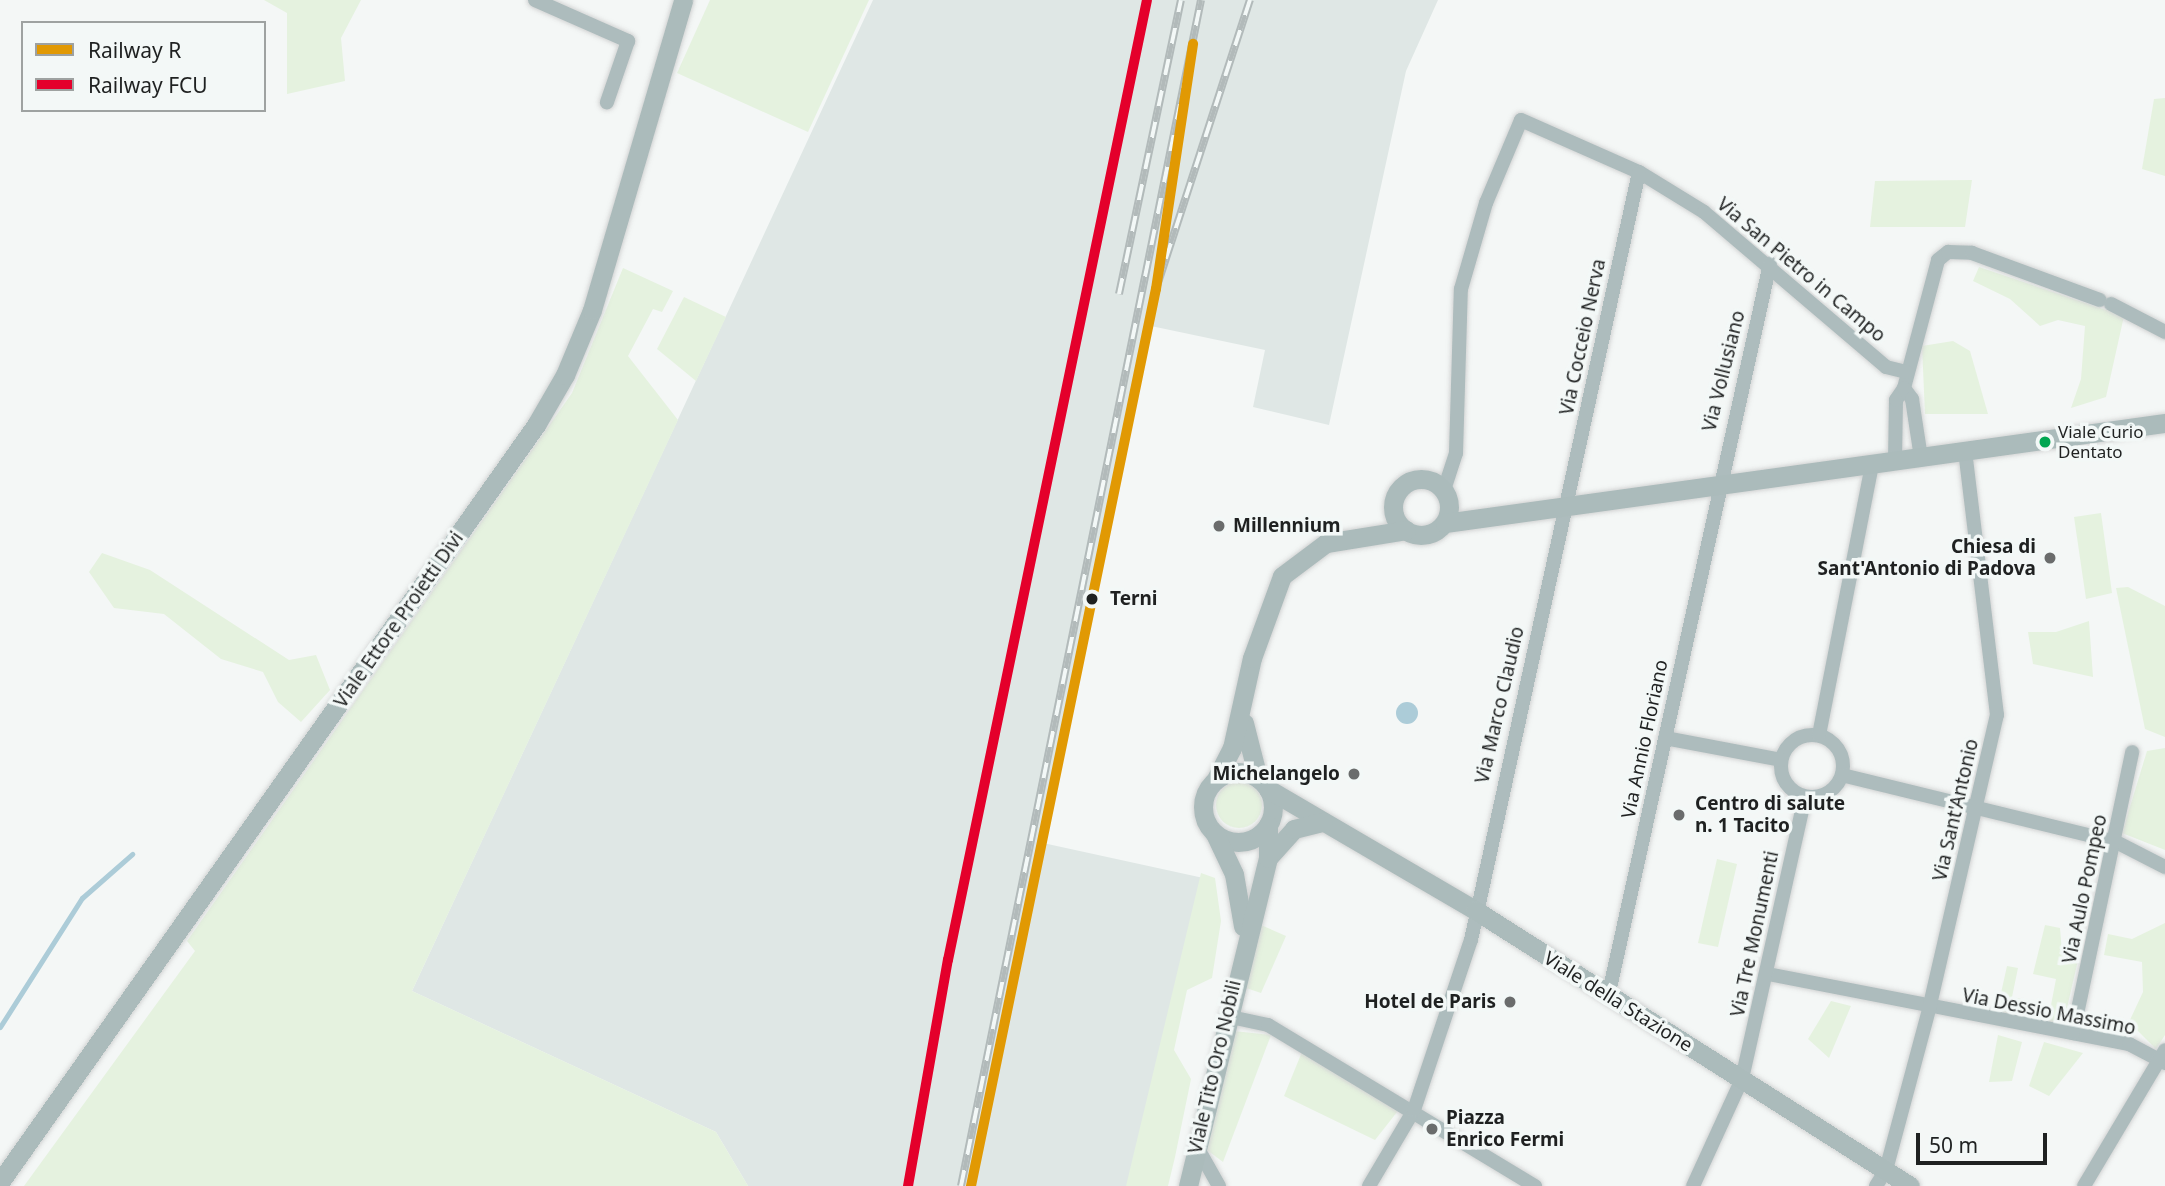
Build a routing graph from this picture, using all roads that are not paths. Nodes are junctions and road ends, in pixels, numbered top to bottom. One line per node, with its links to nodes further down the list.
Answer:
1 (535, 0): 3 (street)
2 (683, 0): 50 (street, Viale Ettore Proietti Divi)
3 (607, 102)
4 (1639, 172): 5 (street, Via San Pietro in Campo); 15 (street, Via San Pietro in Campo); 17 (street, Via Cocceio Nerva)
5 (1770, 264): 7 (street, Via San Pietro in Campo); 14 (street, Via Vollusiano)
6 (2165, 332): 7 (street)
7 (1906, 372): 8 (street)
8 (1904, 388): 11 (street); 12 (street)
9 (2165, 423): 10 (street)
10 (1965, 452): 11 (street); 31 (street, Via Sant'Antonio)
11 (1921, 458): 12 (street)
12 (1895, 462): 13 (street)
13 (1872, 465): 14 (street); 23 (street)
14 (1716, 488): 17 (street); 24 (street, Via Annio Floriano)
15 (1446, 496): 16 (street); 18 (street); 19 (street)
16 (1394, 502): 20 (street); 21 (street)
17 (1564, 509): 18 (street); 38 (street, Via Marco Claudio)
18 (1491, 520): 19 (street)
19 (1445, 523): 20 (street)
20 (1406, 530): 21 (street)
21 (1352, 540): 22 (street)
22 (1243, 712): 28 (street); 29 (street)
23 (1819, 735): 26 (street); 27 (street)
24 (1665, 738): 26 (street); 41 (street, Via Annio Floriano)
25 (2132, 752): 35 (street, Via Aulo Pompeo)
26 (1781, 760): 30 (street)
27 (1842, 775): 30 (street); 31 (street)
28 (1216, 779): 29 (street); 34 (street)
29 (1263, 783): 32 (street, Viale della Stazione); 33 (street)
30 (1805, 797): 40 (street, Via Tre Monumenti)
31 (1977, 808): 35 (street); 42 (street, Via Sant'Antonio)
32 (1323, 822): 36 (street); 38 (street, Viale della Stazione)
33 (1268, 825): 34 (street); 36 (street, Viale Tito Oro Nobili)
34 (1215, 834): 39 (street, Viale Tito Oro Nobili)
35 (2116, 842): 37 (street); 44 (street, Via Aulo Pompeo)
36 (1268, 858): 39 (street, Viale Tito Oro Nobili)
37 (2165, 867)
38 (1475, 910): 41 (street, Viale della Stazione); 47 (street, Via Marco Claudio)
39 (1242, 948): 43 (street, Viale Tito Oro Nobili)
40 (1768, 974): 42 (street, Via Dessio Massimo); 46 (street, Via Tre Monumenti)
41 (1608, 997): 46 (street, Viale della Stazione)
42 (1929, 1009): 44 (street, Via Dessio Massimo); 49 (street, Via Sant'Antonio)
43 (1226, 1016): 47 (street); 48 (street, Viale Tito Oro Nobili)
44 (2073, 1033): 45 (street, Via Dessio Massimo)
45 (2163, 1058): 57 (street)
46 (1742, 1079): 49 (street, Viale della Stazione); 55 (street, Via Tre Monumenti)
47 (1414, 1110): 53 (street); 54 (street)
48 (1196, 1147): 51 (street, Viale Tito Oro Nobili); 52 (street)
49 (1881, 1178): 56 (street, Viale della Stazione)
50 (0, 1182)
51 (1188, 1186)
52 (1220, 1186)
53 (1369, 1186)
54 (1535, 1186)
55 (1693, 1186)
56 (1910, 1186)
57 (2084, 1186)

